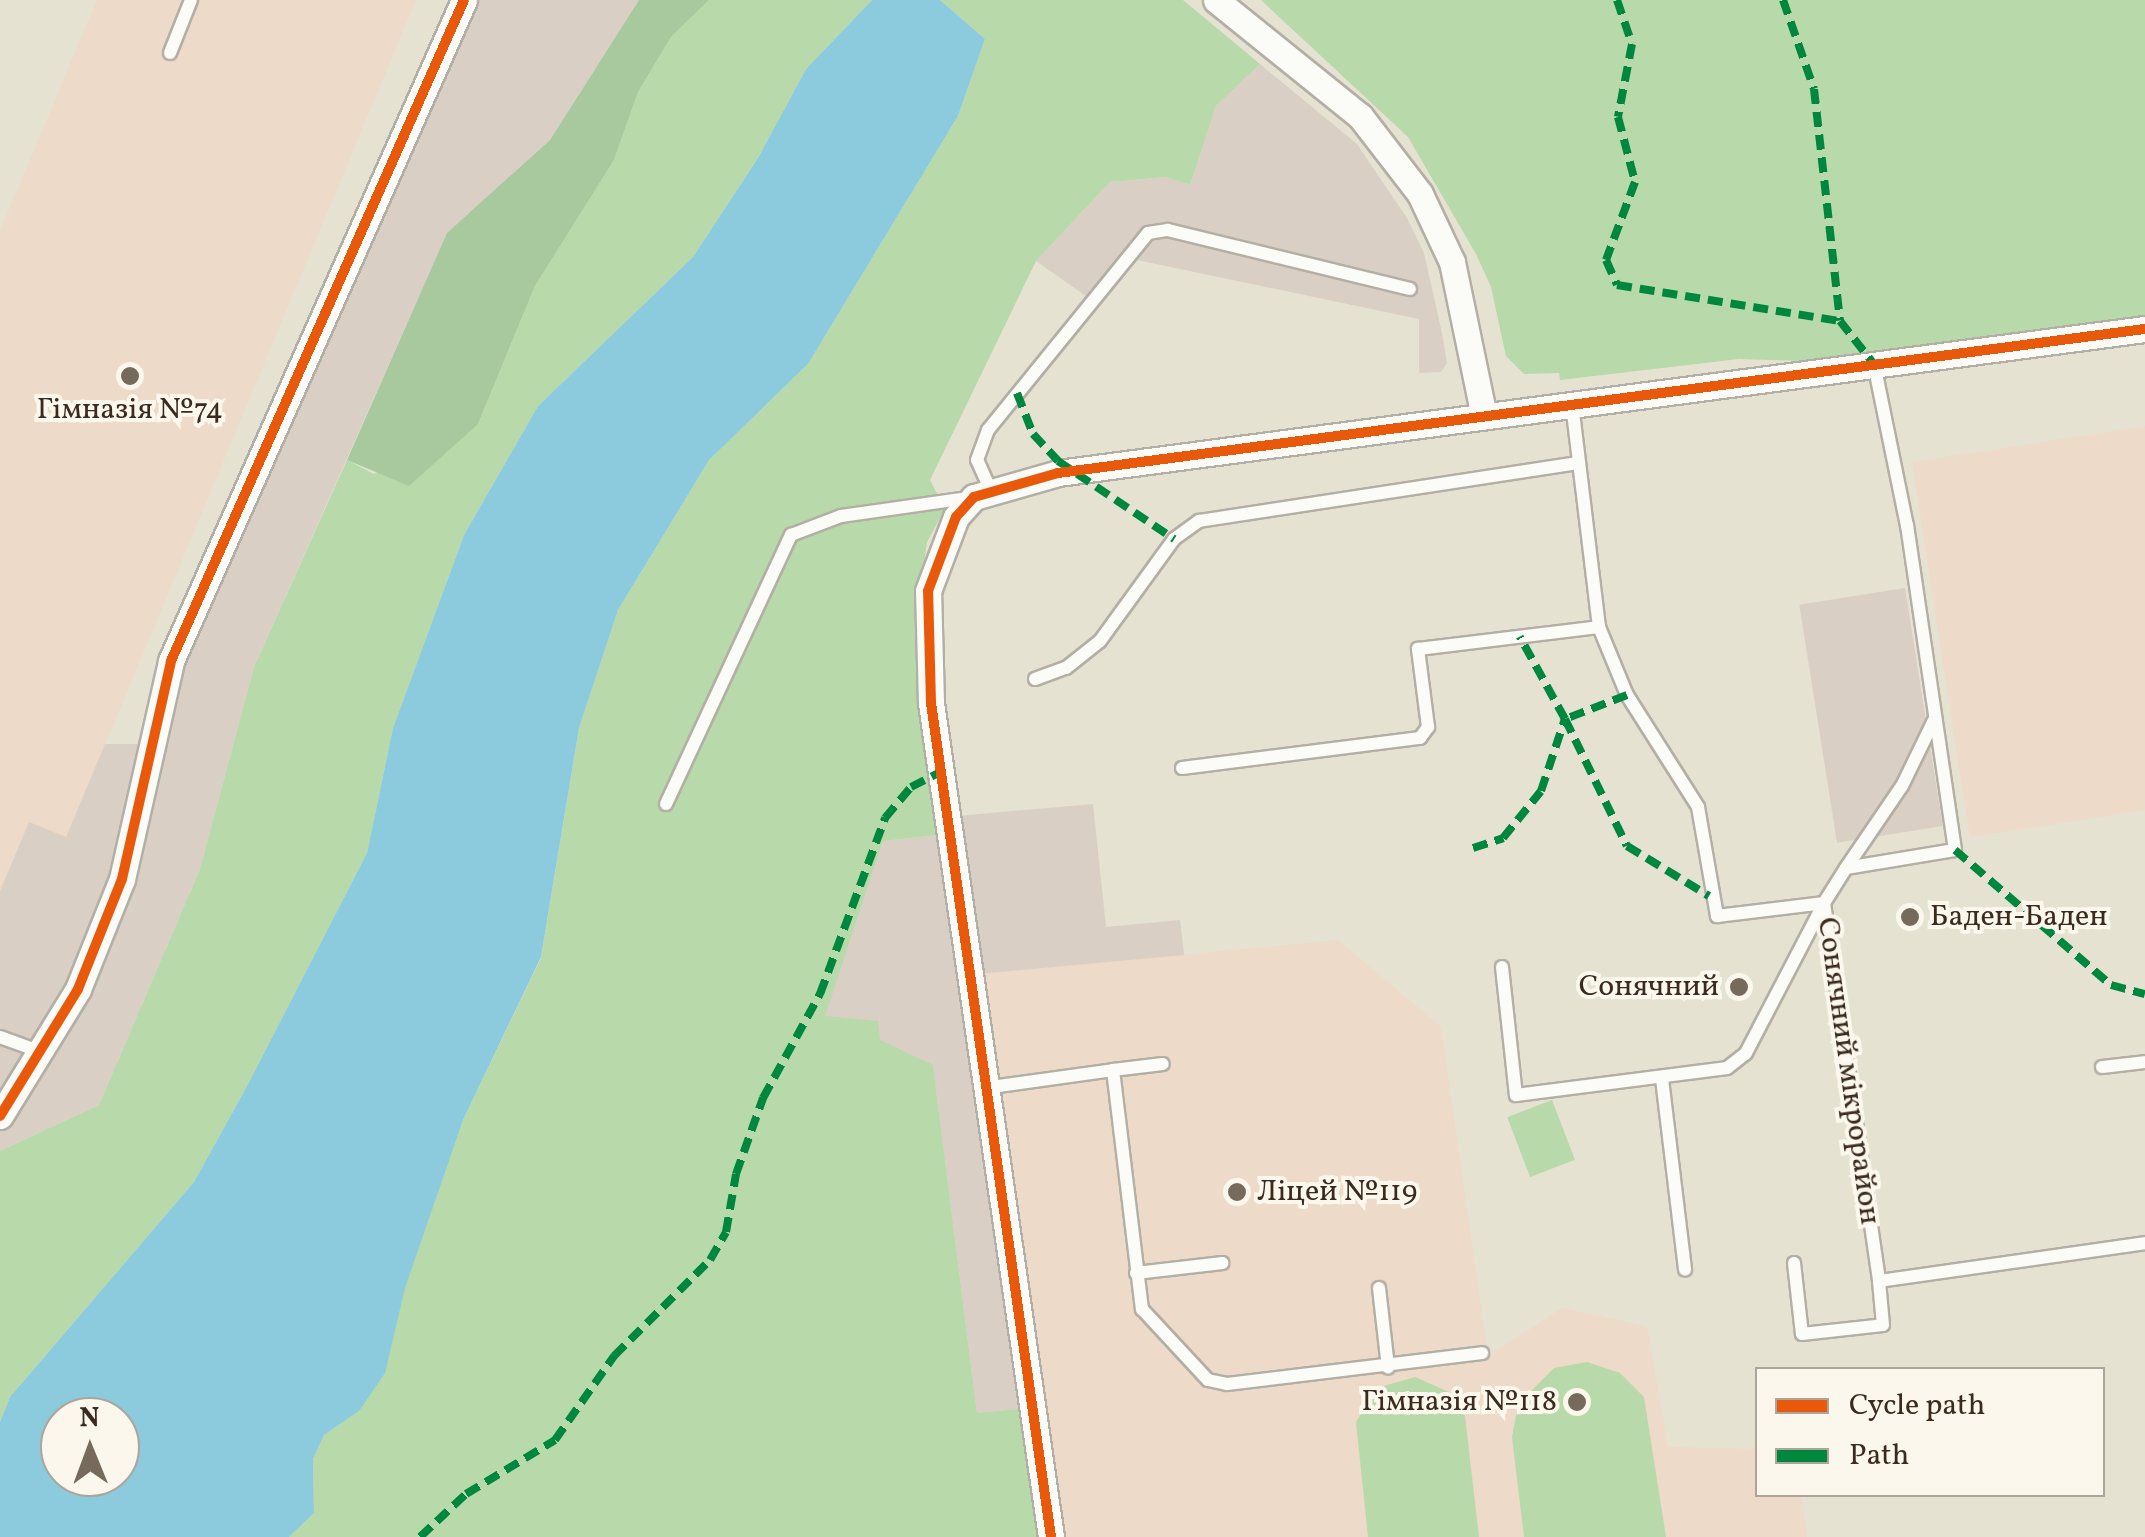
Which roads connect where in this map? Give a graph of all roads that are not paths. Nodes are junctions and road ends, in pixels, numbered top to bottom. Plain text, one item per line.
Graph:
1 (191, 0) edge
2 (464, 0) edge
3 (1216, 0) edge
4 (170, 53) dead end
5 (1410, 289) dead end
6 (2145, 330) edge
7 (1874, 364) junction
8 (1571, 401) junction
9 (1483, 412) junction
10 (1579, 463) junction
11 (982, 494) junction
12 (1599, 627) junction
13 (1035, 679) dead end
14 (1935, 717) junction
15 (1182, 768) dead end
16 (666, 804) dead end
17 (1846, 868) junction
18 (1824, 902) junction
19 (1502, 967) dead end
20 (0, 1037) edge
21 (35, 1050) junction
22 (2145, 1062) edge
23 (1163, 1064) dead end
24 (2102, 1066) dead end
25 (1113, 1070) junction
26 (1662, 1079) junction
27 (984, 1088) junction
28 (0, 1116) edge
29 (2145, 1243) edge
30 (1794, 1263) dead end
31 (1222, 1264) dead end
32 (1684, 1270) dead end
33 (1136, 1273) junction
34 (1879, 1281) junction
35 (1378, 1288) dead end
36 (1482, 1353) dead end
37 (1388, 1367) junction
38 (1051, 1537) edge

1 - 4 lane
2 - 21 street
3 - 9 street
5 - 11 lane
6 - 7 street
7 - 8 street
7 - 14 lane
8 - 9 street
8 - 10 lane
9 - 11 street
10 - 12 lane
10 - 13 lane
11 - 16 lane
11 - 27 street
12 - 15 lane
12 - 18 lane
14 - 17 lane
14 - 17 lane
17 - 18 lane
18 - 26 lane, Сонячний мікрорайон
18 - 34 lane, Сонячний мікрорайон
19 - 26 lane, Сонячний мікрорайон
20 - 21 lane
21 - 28 street
22 - 24 lane
23 - 25 lane
25 - 27 lane
25 - 33 lane
26 - 32 lane
27 - 38 street
29 - 34 lane
30 - 34 lane, Сонячний мікрорайон
31 - 33 lane
33 - 37 lane
35 - 37 lane
36 - 37 lane

